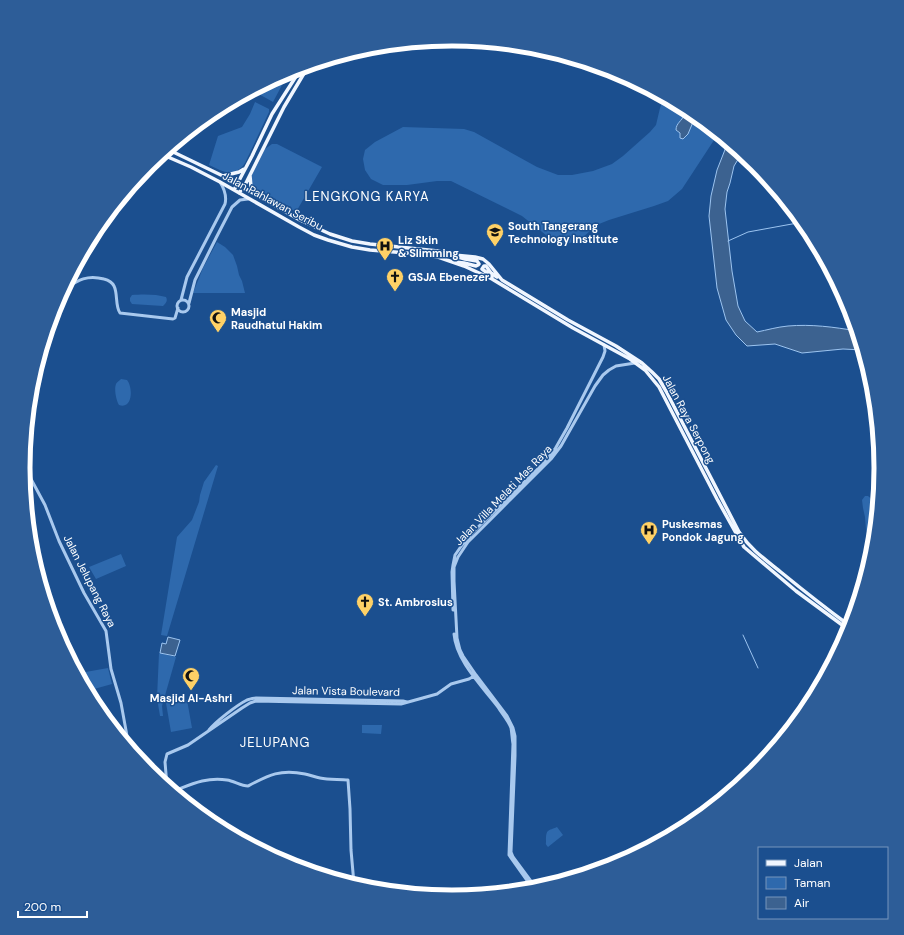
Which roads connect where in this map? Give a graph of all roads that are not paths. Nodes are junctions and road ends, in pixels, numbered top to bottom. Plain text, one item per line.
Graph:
1 (304, 73) edge
2 (296, 76) edge
3 (172, 152) edge
4 (252, 156) junction
5 (167, 157) edge
6 (258, 159) junction
7 (244, 169) junction
8 (250, 175) junction
9 (223, 176) junction
10 (220, 182) junction
11 (237, 183) junction
12 (243, 187) junction
13 (234, 190) junction
14 (239, 193) junction
15 (260, 197) junction
16 (250, 199) junction
17 (454, 255) junction
18 (452, 262) junction
19 (492, 279) junction
20 (502, 280) junction
21 (73, 284) edge
22 (180, 300) junction
23 (188, 303) junction
24 (178, 308) junction
25 (604, 346) junction
26 (635, 363) junction
27 (682, 422) junction
28 (678, 424) junction
29 (30, 476) edge
30 (730, 519) junction
31 (463, 546) junction
32 (788, 582) junction
33 (845, 622) edge
34 (843, 626) edge
35 (474, 676) junction
36 (258, 698) junction
37 (249, 701) junction
38 (256, 701) junction
39 (407, 702) junction
40 (127, 736) edge
41 (166, 778) edge
42 (179, 789) edge
43 (353, 877) edge
44 (530, 882) edge

1 - 6 main road
2 - 4 main road
3 - 9 main road, Jalan Pahlawan Seribu
4 - 6 main road
4 - 7 main road
5 - 10 main road, Jalan Pahlawan Seribu
6 - 8 main road
7 - 9 main road
7 - 11 main road
8 - 12 main road
8 - 15 main road
9 - 11 main road, Jalan Pahlawan Seribu
10 - 13 main road, Jalan Pahlawan Seribu
10 - 22 street
11 - 12 main road, Jalan Pahlawan Seribu
11 - 13 main road
12 - 14 main road
12 - 15 main road, Jalan Pahlawan Seribu
13 - 14 main road, Jalan Pahlawan Seribu
14 - 16 main road, Jalan Pahlawan Seribu
15 - 17 main road, Jalan Pahlawan Seribu
16 - 18 main road, Jalan Pahlawan Seribu
16 - 23 street
17 - 18 main road
17 - 20 main road, Jalan Raya Serpong
18 - 19 main road, Jalan Raya Serpong
19 - 20 main road
19 - 25 main road, Jalan Raya Serpong
20 - 27 main road, Jalan Raya Serpong
21 - 24 street
22 - 23 street
22 - 24 street
23 - 24 street
25 - 26 main road, Jalan Raya Serpong
25 - 31 street, Jalan Villa Melati Mas Raya
26 - 28 main road, Jalan Raya Serpong
26 - 31 street, Jalan Villa Melati Mas Raya
27 - 28 main road
27 - 30 main road, Jalan Raya Serpong
28 - 30 main road, Jalan Raya Serpong
29 - 40 street, Jalan Jelupang Raya
30 - 32 main road, Jalan Raya Serpong
31 - 35 street, Jalan Villa Melati Mas Raya
32 - 33 main road, Jalan Raya Serpong
32 - 34 main road, Jalan Raya Serpong
35 - 39 street
35 - 44 street, Jalan Villa Melati Mas Raya
36 - 37 street, Jalan Vista Boulevard
36 - 38 street
36 - 39 street, Jalan Vista Boulevard
37 - 38 street, Jalan Vista Boulevard
37 - 41 street, Jalan Vista Boulevard
38 - 39 street, Jalan Vista Boulevard
42 - 43 street

